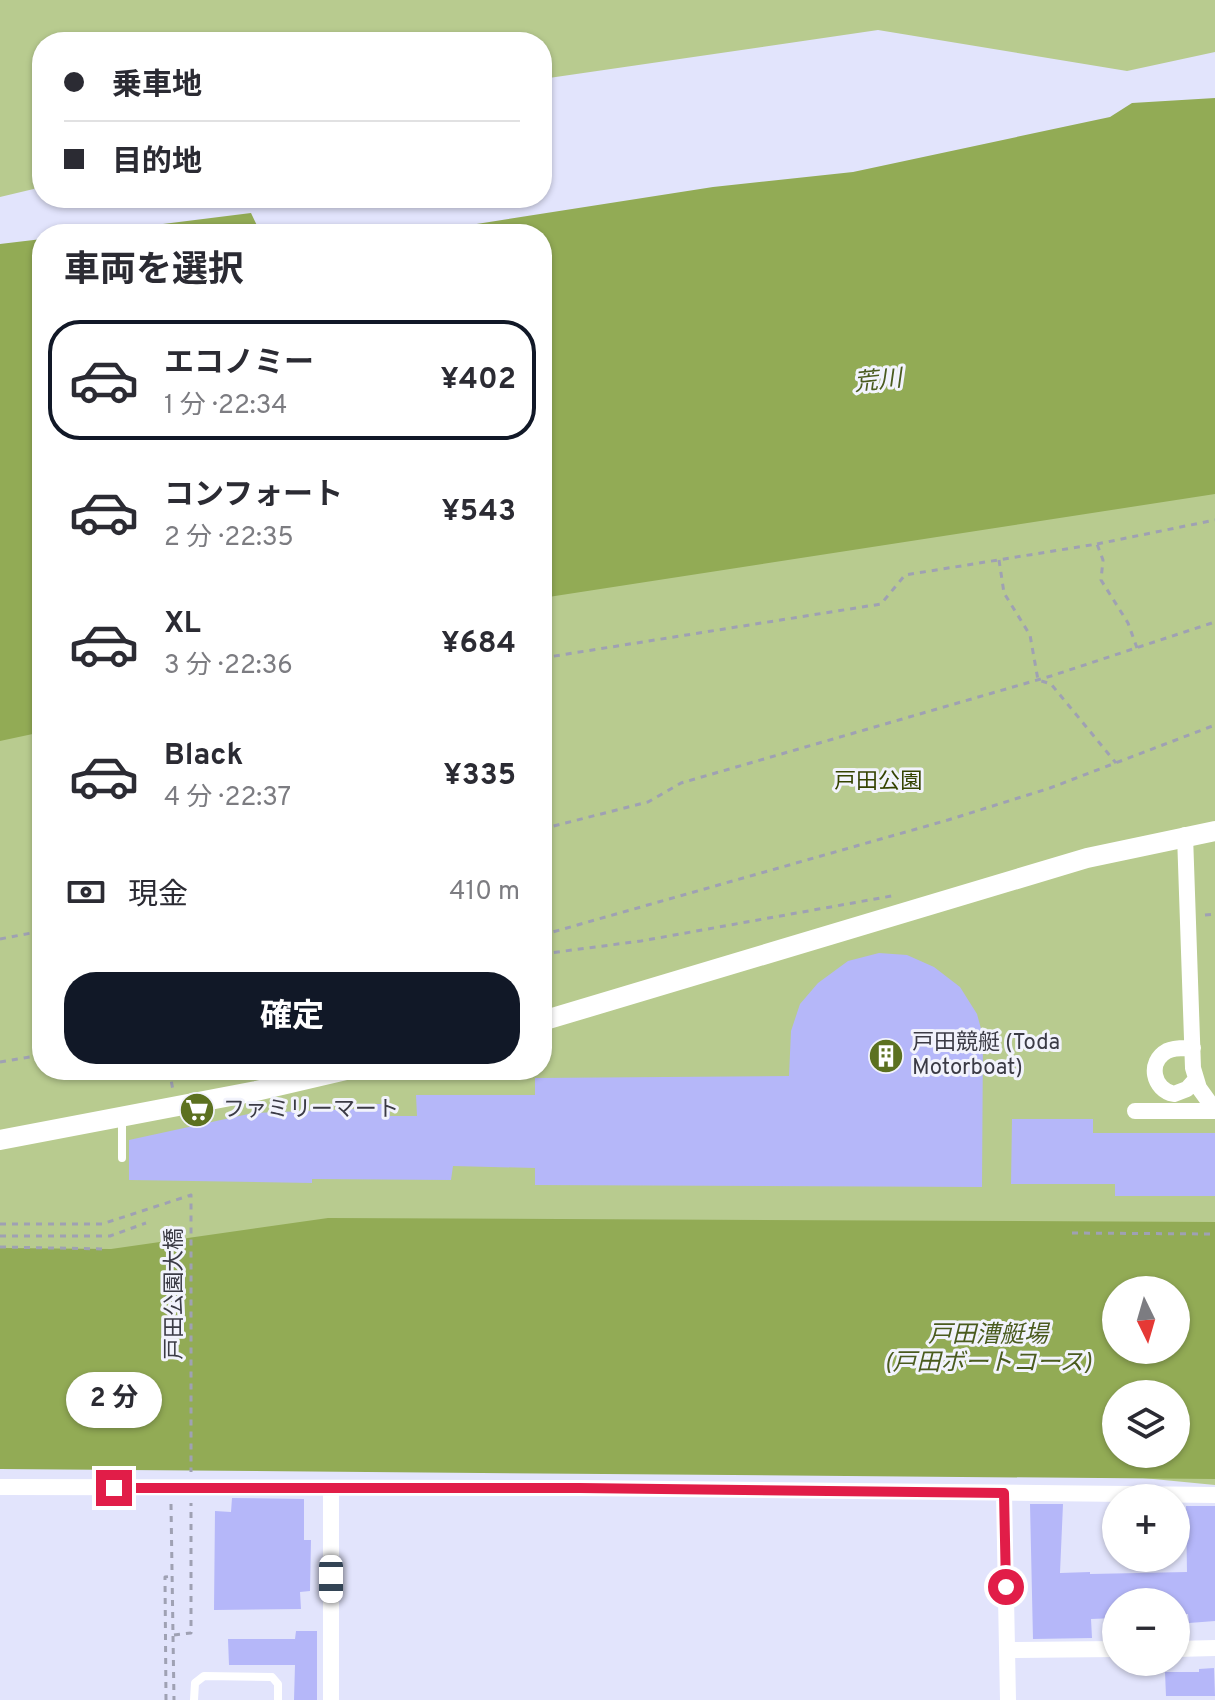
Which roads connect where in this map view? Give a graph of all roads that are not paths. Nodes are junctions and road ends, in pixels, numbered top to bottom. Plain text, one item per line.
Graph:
1 (1215, 831) edge
2 (1185, 835) junction
3 (552, 1018) edge
4 (1193, 1048) junction
5 (1196, 1079) junction
6 (303, 1080) edge
7 (1135, 1111) dead end
8 (1215, 1111) edge
9 (123, 1117) junction
10 (0, 1140) edge
11 (122, 1158) dead end
12 (0, 1487) edge
13 (331, 1489) junction
14 (1004, 1493) junction
15 (1215, 1495) edge
16 (1215, 1648) edge
17 (1102, 1649) edge
18 (1190, 1649) edge
19 (1007, 1650) junction
20 (194, 1700) edge
21 (278, 1700) edge
22 (331, 1700) edge
23 (1008, 1700) edge

1 - 2 street
2 - 3 street
2 - 4 street
4 - 5 street
4 - 5 street
5 - 8 street
6 - 9 street
7 - 8 street
9 - 10 street
9 - 11 lane
12 - 13 street
13 - 14 street
13 - 22 street
14 - 15 street
14 - 19 street
16 - 18 street
17 - 19 street
19 - 23 street
20 - 21 lane

